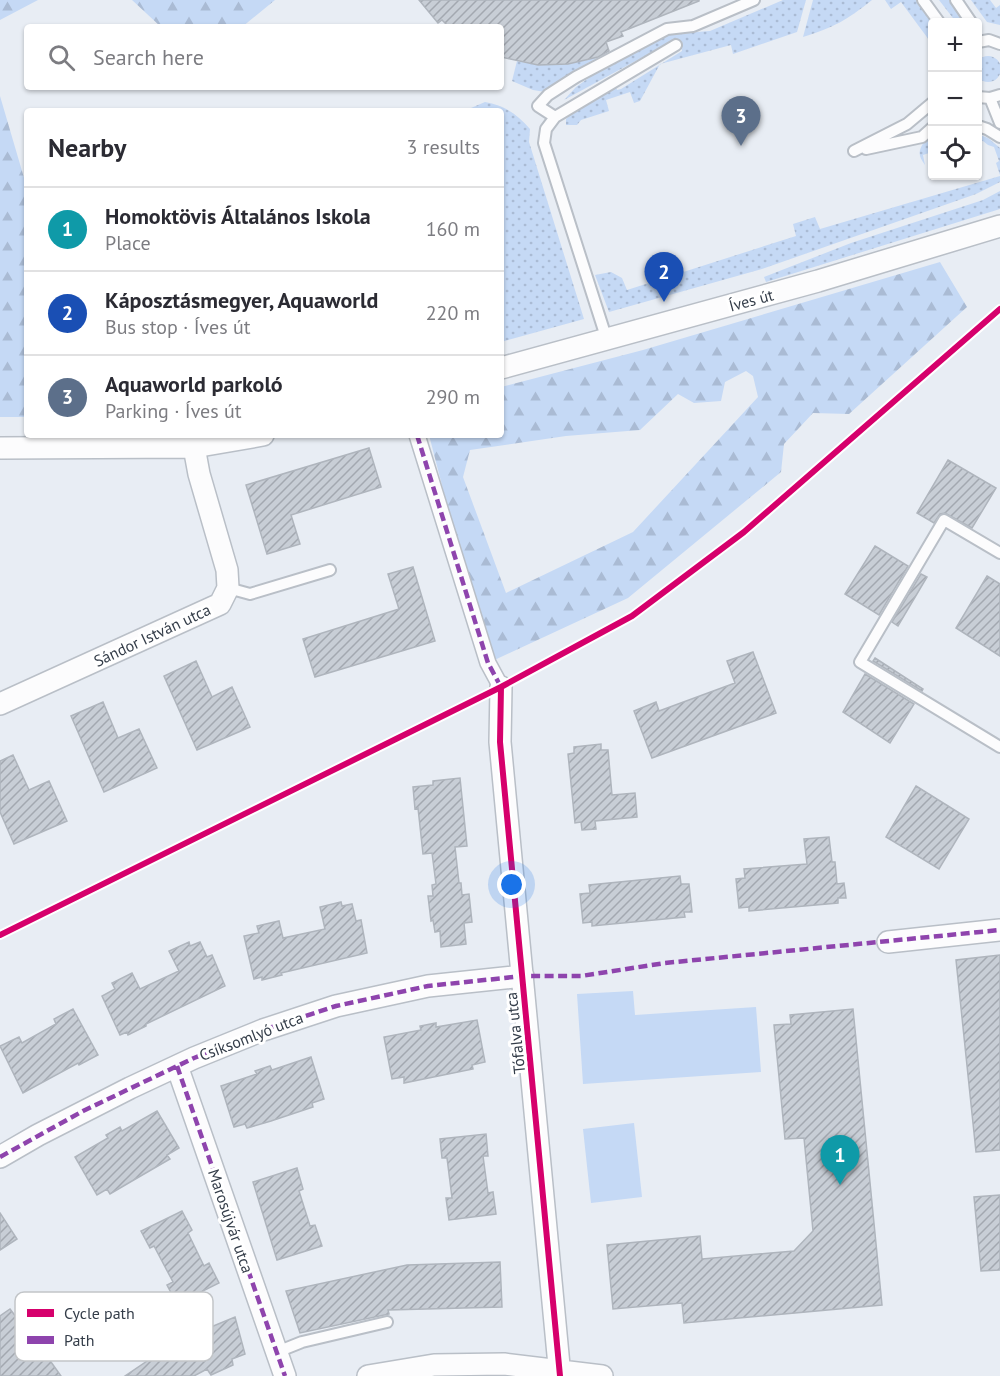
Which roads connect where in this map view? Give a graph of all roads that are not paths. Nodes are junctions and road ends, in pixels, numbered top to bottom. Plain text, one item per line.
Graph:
1 (754, 0) edge
2 (923, 0) edge
3 (956, 0) edge
4 (936, 18) edge
5 (968, 18) edge
6 (985, 38) edge
7 (1000, 44) edge
8 (676, 45) dead end
9 (985, 97) edge
10 (928, 107) edge
11 (555, 117) junction
12 (1000, 123) edge
13 (982, 127) edge
14 (927, 136) edge
15 (1000, 137) edge
16 (1000, 226) edge
17 (607, 340) junction
18 (504, 367) edge
19 (246, 438) edge
20 (418, 438) edge
21 (194, 447) junction
22 (0, 448) edge
23 (1000, 553) edge
24 (330, 570) dead end
25 (228, 588) junction
26 (501, 687) joint
27 (0, 704) edge
28 (1000, 747) edge
29 (1000, 930) edge
30 (888, 942) dead end
31 (523, 976) junction
32 (177, 1066) junction
33 (0, 1157) edge
34 (387, 1322) dead end
35 (277, 1352) junction
36 (560, 1373) edge
37 (285, 1376) edge
38 (368, 1376) edge
39 (602, 1376) edge

1 - 11 lane
2 - 4 lane
3 - 5 lane
6 - 7 lane
8 - 11 lane
9 - 12 lane
10 - 14 lane
11 - 17 lane
13 - 15 lane
16 - 17 street, Íves út
17 - 18 street, Íves út
19 - 21 street
20 - 26 street
21 - 22 street
21 - 25 street
23 - 28 lane
24 - 25 lane
25 - 27 street, Sándor István utca
26 - 31 street, Tófalva utca
29 - 30 street
31 - 32 street, Csíksomlyó utca
31 - 36 street, Tófalva utca
32 - 33 street, Csíksomlyó utca
32 - 35 street, Marosújvár utca
34 - 35 lane
35 - 37 street, Marosújvár utca
36 - 38 street
36 - 39 street

